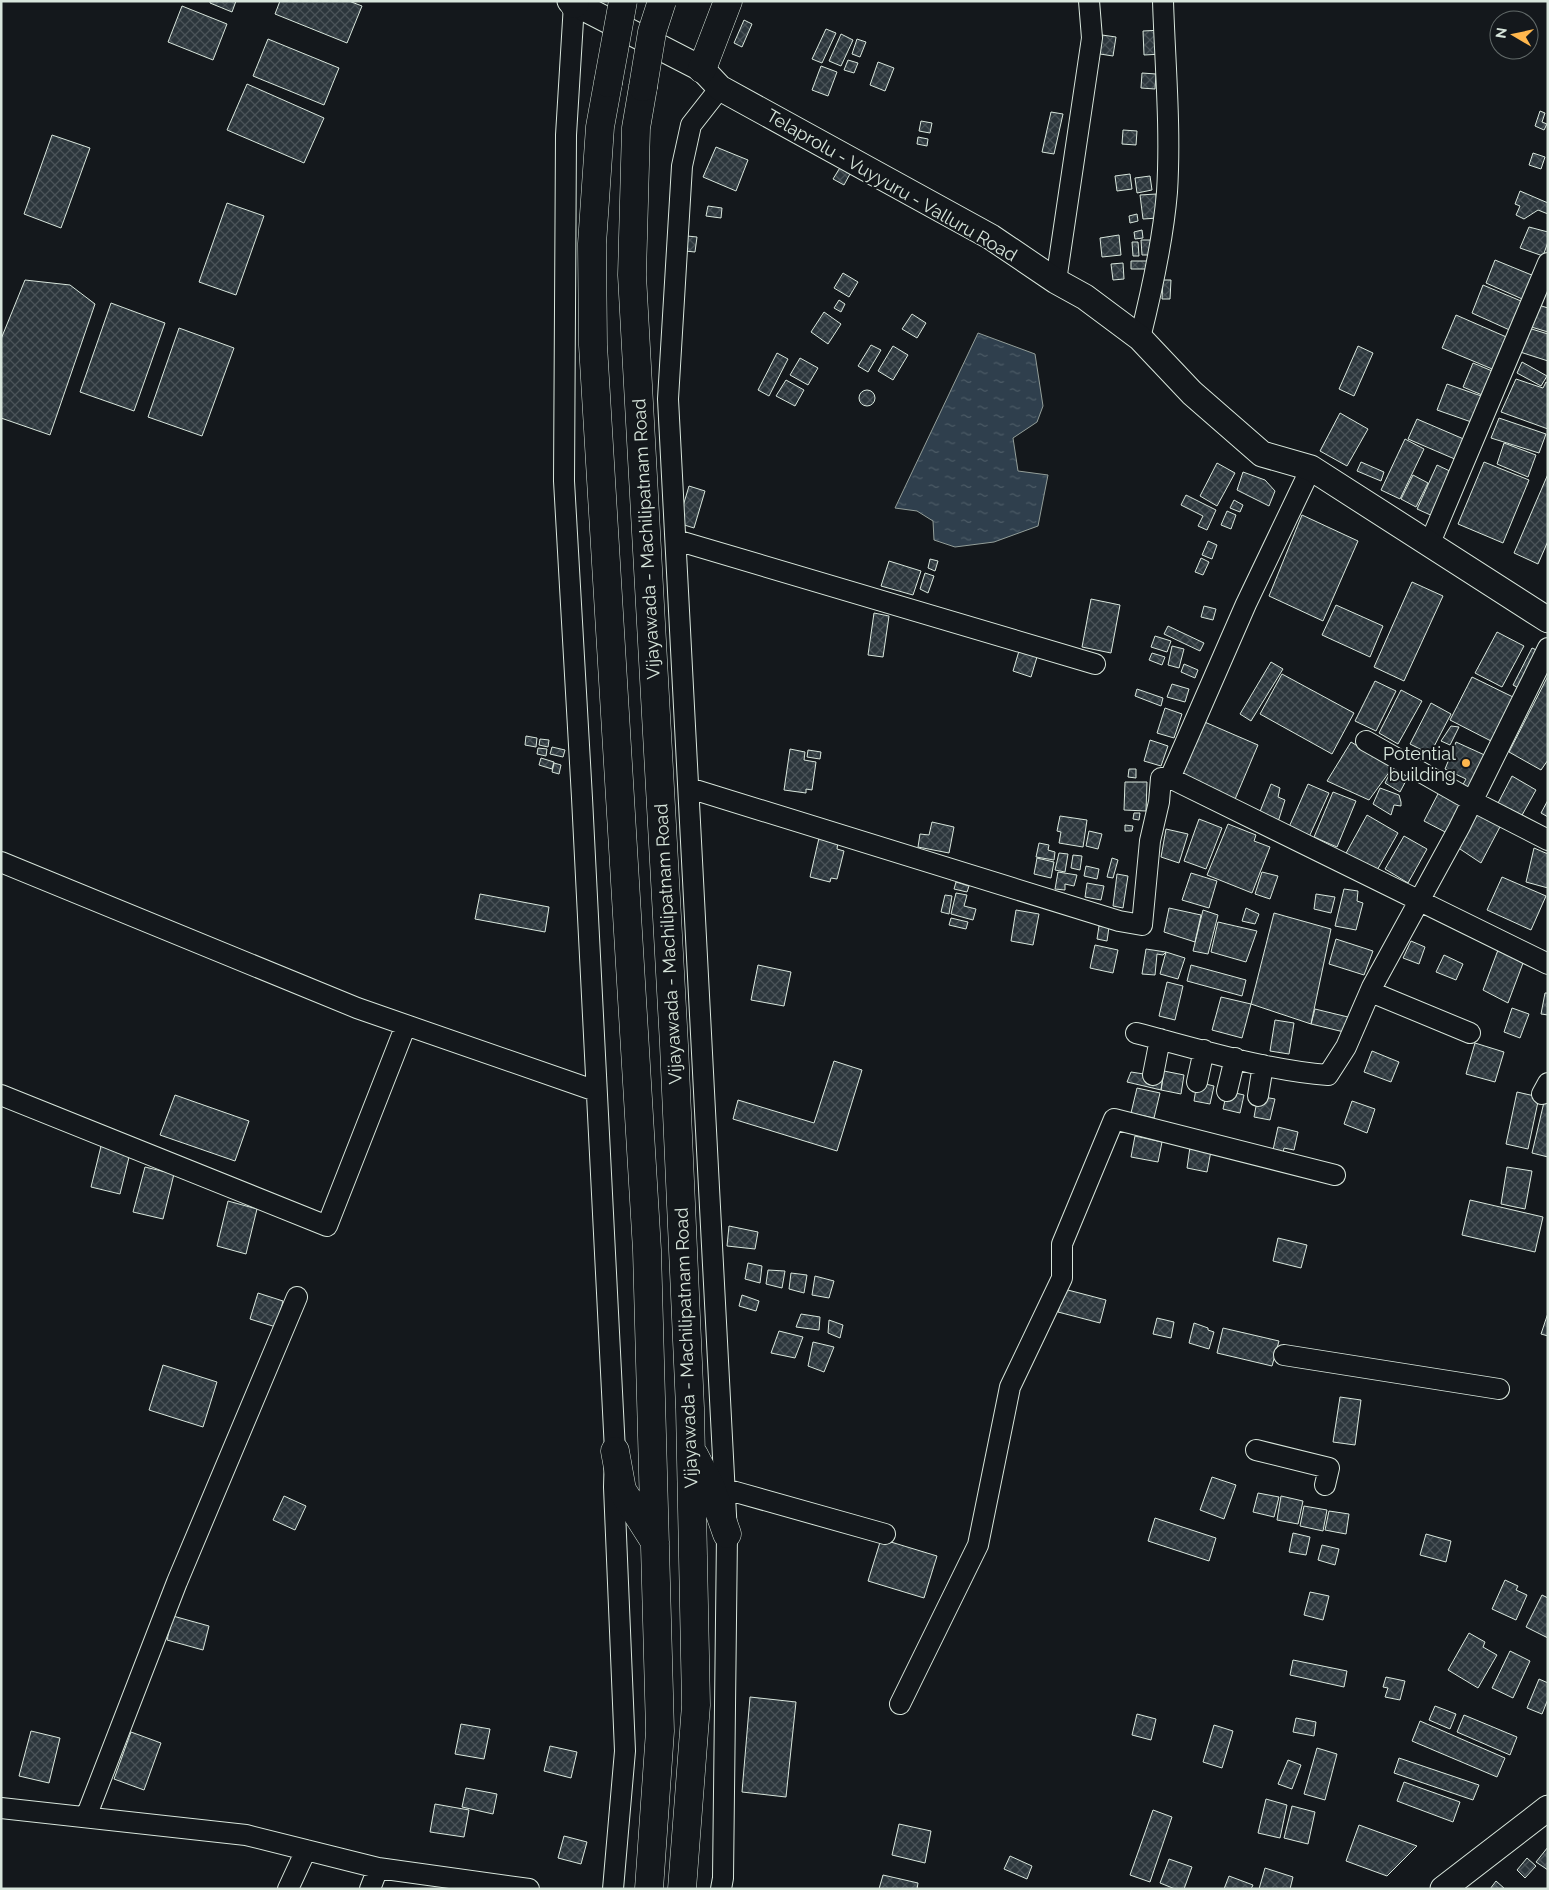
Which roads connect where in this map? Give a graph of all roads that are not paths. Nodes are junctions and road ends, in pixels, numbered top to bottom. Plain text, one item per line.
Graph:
1 (623, 1) edge
2 (662, 1) edge
3 (728, 1) edge
4 (1089, 1) edge
5 (1164, 1) edge
6 (573, 2) edge
7 (711, 78) junction
8 (1548, 262) edge
9 (1056, 281) junction
10 (1140, 338) junction
11 (1311, 468) junction
12 (676, 540) junction
13 (1429, 545) junction
14 (1548, 620) edge
15 (1548, 648) edge
16 (1095, 664) dead end
17 (1366, 741) dead end
18 (1170, 778) junction
19 (689, 788) junction
20 (1472, 801) junction
21 (1548, 840) edge
22 (1, 862) edge
23 (1419, 901) junction
24 (1548, 964) edge
25 (1371, 992) junction
26 (406, 1025) junction
27 (1136, 1033) dead end
28 (1470, 1033) dead end
29 (1160, 1039) junction
30 (1204, 1050) junction
31 (1235, 1058) junction
32 (1263, 1065) junction
33 (1153, 1075) dead end
34 (1197, 1082) dead end
35 (596, 1091) junction
36 (1227, 1091) dead end
37 (1, 1095) edge
38 (1258, 1096) dead end
39 (1335, 1175) dead end
40 (297, 1297) dead end
41 (1284, 1355) dead end
42 (1498, 1389) dead end
43 (691, 1448) junction
44 (1256, 1450) dead end
45 (615, 1451) junction
46 (1325, 1485) dead end
47 (725, 1489) junction
48 (727, 1534) junction
49 (885, 1534) dead end
50 (655, 1542) junction
51 (900, 1704) dead end
52 (1, 1808) edge
53 (1548, 1808) edge
54 (86, 1817) junction
55 (306, 1850) junction
56 (378, 1868) junction
57 (288, 1889) edge
58 (370, 1889) edge
59 (529, 1889) edge
60 (613, 1889) edge
61 (649, 1889) edge
62 (682, 1889) edge
63 (721, 1889) edge
64 (1443, 1889) edge

1 - 50 highway, Vijayawada - Machilipatnam Road, bridge
2 - 43 highway, Vijayawada - Machilipatnam Road, bridge
3 - 7 highway
4 - 9 street
5 - 10 street
6 - 7 main road, Telaprolu - Vuyyuru - Valluru Road
6 - 35 street
7 - 9 main road, Telaprolu - Vuyyuru - Valluru Road
7 - 12 street
8 - 13 street
9 - 10 main road, Telaprolu - Vuyyuru - Valluru Road
10 - 11 main road, Telaprolu - Vuyyuru - Valluru Road
11 - 13 main road, Telaprolu - Vuyyuru - Valluru Road
11 - 18 street
12 - 16 street
12 - 19 street
13 - 14 main road, Telaprolu - Vuyyuru - Valluru Road
15 - 20 street
17 - 20 street
18 - 19 street
18 - 23 street
19 - 47 street
20 - 21 street
20 - 23 street
22 - 26 street
23 - 24 street
23 - 25 street
25 - 28 street
25 - 32 street
26 - 35 street
26 - 37 street
27 - 29 street
29 - 30 street
29 - 33 street
30 - 31 street
30 - 34 street
31 - 32 street
31 - 36 street
32 - 38 street
35 - 45 street
39 - 51 street
40 - 54 street
41 - 42 street
43 - 48 highway
43 - 62 highway, Vijayawada - Machilipatnam Road
44 - 46 street
45 - 50 highway
45 - 60 street
47 - 48 street
47 - 49 street
48 - 63 street
50 - 61 highway, Vijayawada - Machilipatnam Road
52 - 54 street
53 - 64 main road
54 - 55 street
55 - 56 street
55 - 57 street
56 - 58 street
56 - 59 street

